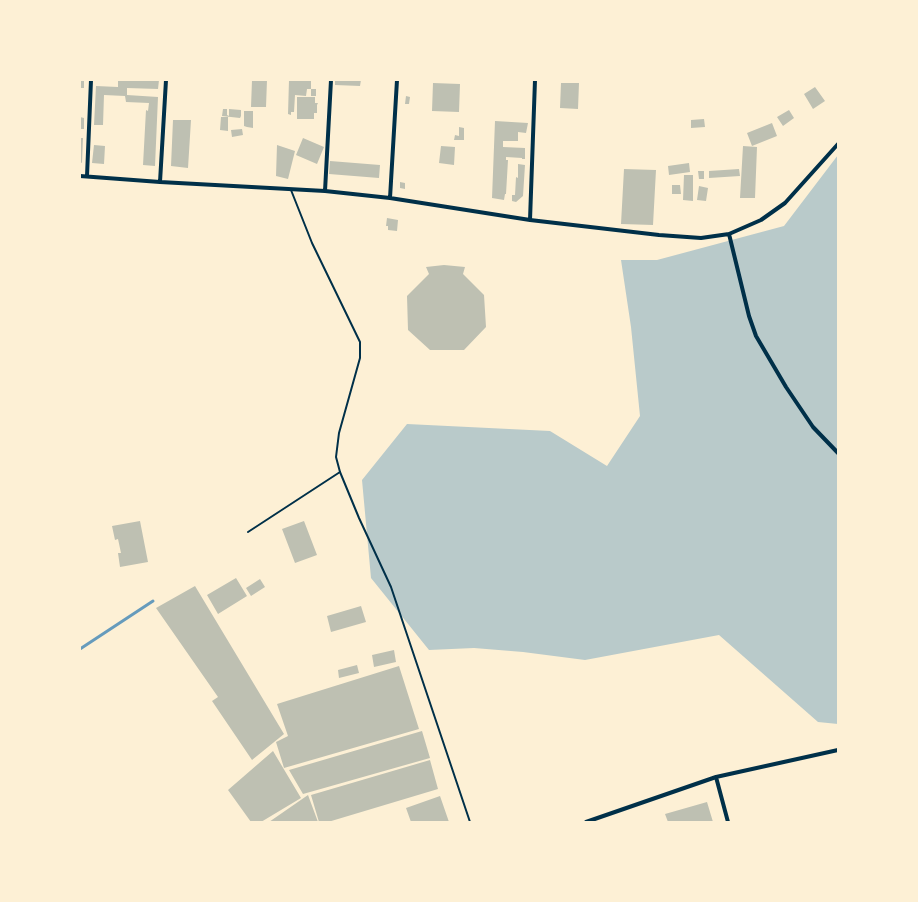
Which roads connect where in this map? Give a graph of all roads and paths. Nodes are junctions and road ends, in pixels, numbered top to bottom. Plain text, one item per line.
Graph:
1 (91, 80) edge
2 (166, 80) edge
3 (331, 80) edge
4 (397, 80) edge
5 (535, 80) edge
6 (838, 144) edge
7 (80, 176) edge
8 (87, 176) junction
9 (160, 182) junction
10 (290, 189) junction
11 (325, 191) junction
12 (390, 198) junction
13 (530, 220) junction
14 (729, 234) junction
15 (838, 453) edge
16 (340, 472) junction
17 (248, 532) dead end
18 (838, 750) edge
19 (716, 777) junction
20 (470, 822) edge
21 (586, 822) edge
22 (728, 822) edge

1 - 8 street
2 - 9 street
3 - 11 street
4 - 12 street
5 - 13 street
6 - 14 street
7 - 8 street
8 - 9 street
9 - 10 street
10 - 11 street
10 - 16 lane
11 - 12 street
12 - 13 street
13 - 14 street
14 - 15 street
16 - 17 lane
16 - 20 lane
18 - 19 street
19 - 21 street
19 - 22 street

